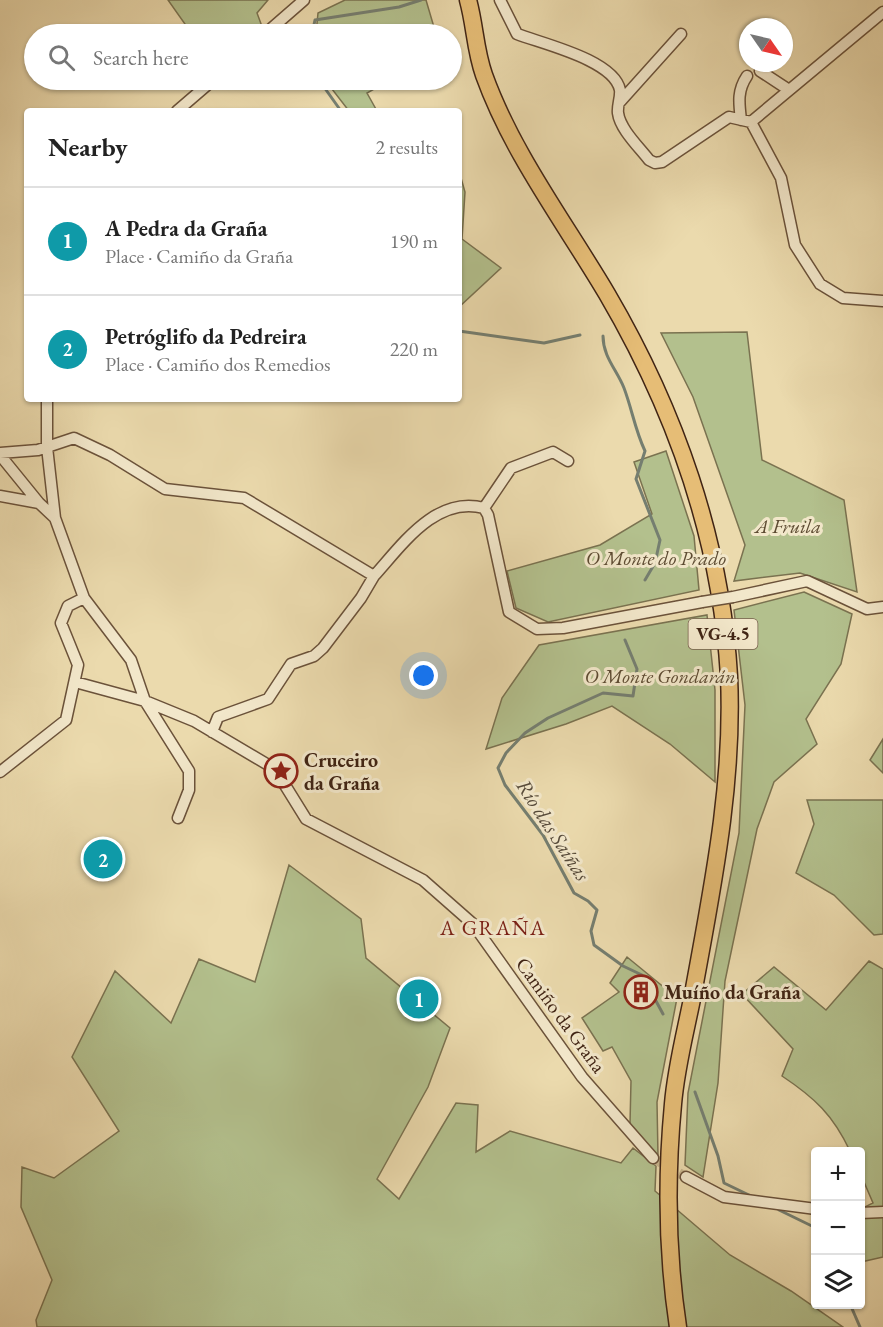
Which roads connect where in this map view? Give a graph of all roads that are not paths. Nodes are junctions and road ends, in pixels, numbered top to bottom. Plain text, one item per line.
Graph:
1 (304, 0) edge
2 (500, 0) edge
3 (470, 3) edge
4 (883, 12) edge
5 (276, 24) edge
6 (681, 34) dead end
7 (762, 72) edge
8 (747, 76) dead end
9 (201, 90) edge
10 (789, 90) junction
11 (619, 103) junction
12 (180, 108) edge
13 (746, 121) junction
14 (883, 301) edge
15 (47, 402) edge
16 (47, 447) junction
17 (0, 454) edge
18 (568, 461) dead end
19 (0, 496) edge
20 (39, 503) junction
21 (484, 508) junction
22 (55, 518) junction
23 (374, 576) junction
24 (84, 598) junction
25 (883, 607) edge
26 (75, 682) junction
27 (145, 701) junction
28 (212, 732) junction
29 (0, 772) edge
30 (178, 818) dead end
31 (653, 1158) tunnel mouth
32 (686, 1177) tunnel mouth
33 (811, 1208) edge
34 (883, 1212) edge
35 (865, 1213) edge
36 (678, 1327) edge

1 - 5 street
2 - 11 street
3 - 36 highway, VG-4.5
4 - 10 street
6 - 11 street
7 - 10 street
8 - 13 street
9 - 12 street
10 - 13 street
11 - 13 street
13 - 14 street
15 - 16 street
16 - 17 street
16 - 22 street
16 - 23 street
17 - 20 street
18 - 21 street
19 - 20 street
20 - 22 street
21 - 23 street
21 - 25 street, bridge
22 - 24 street
23 - 28 street
24 - 26 street
24 - 27 street
26 - 27 street, Camiño da Graña
26 - 29 street
27 - 28 street, Camiño da Graña
27 - 30 street
28 - 31 street, Camiño da Graña
32 - 33 street
34 - 35 street

